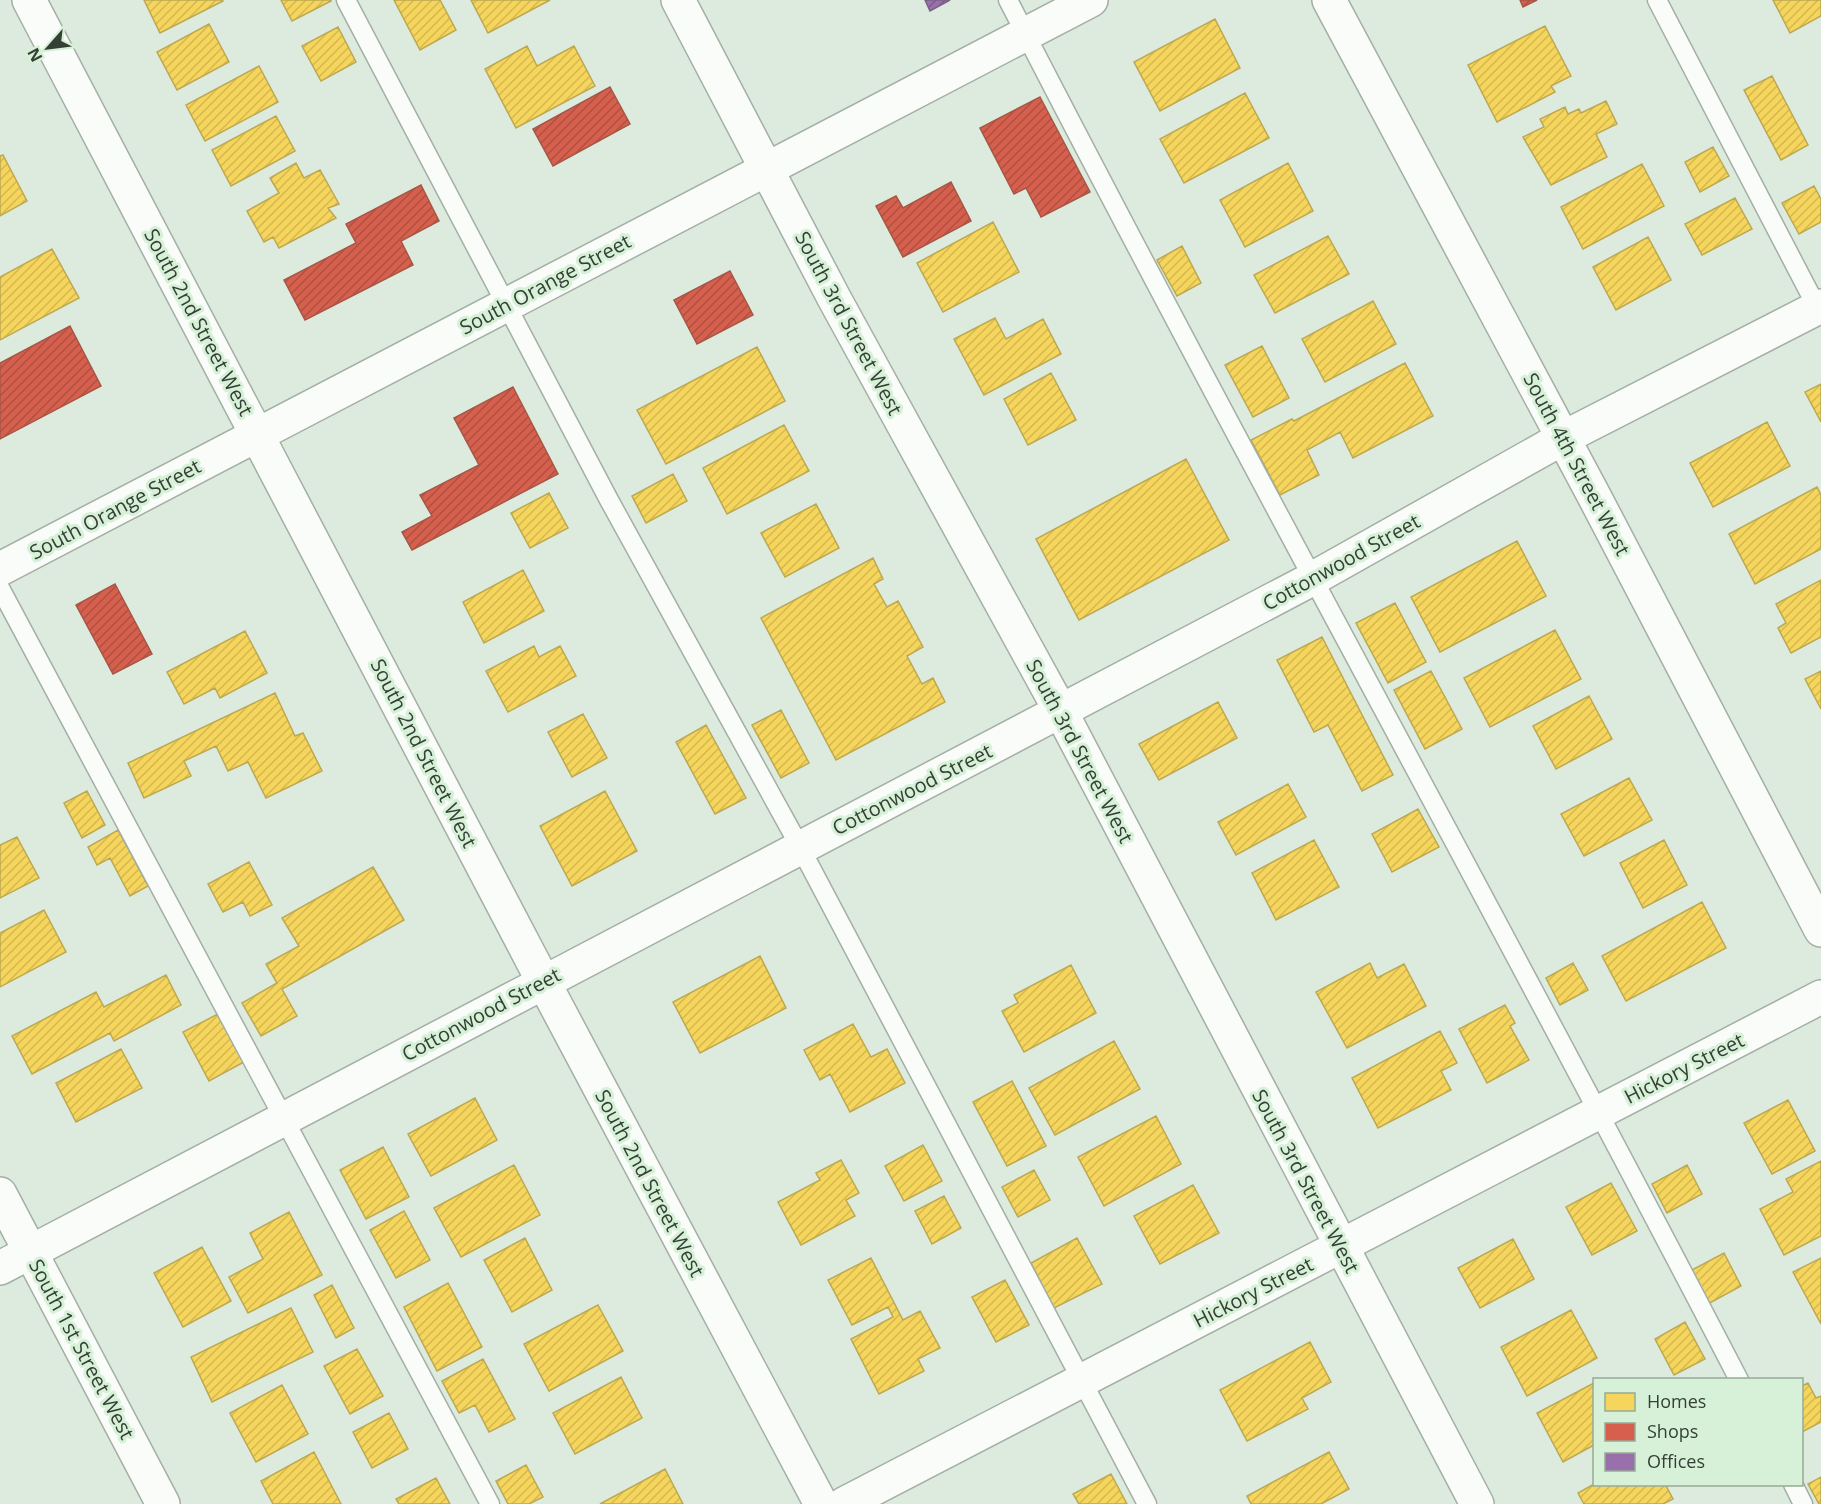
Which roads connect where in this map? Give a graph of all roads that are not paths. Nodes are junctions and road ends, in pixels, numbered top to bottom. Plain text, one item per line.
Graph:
1 (29, 0) edge
2 (346, 0) edge
3 (678, 0) edge
4 (1008, 0) edge
5 (1091, 0) edge
6 (1329, 0) edge
7 (1657, 0) edge
8 (1025, 34) junction
9 (767, 168) junction
10 (506, 305) junction
11 (1820, 310) edge
12 (259, 434) junction
13 (1563, 438) junction
14 (0, 569) edge
15 (1311, 579) junction
16 (0, 588) edge
17 (1061, 712) junction
18 (800, 847) junction
19 (1821, 930) edge
20 (543, 981) junction
21 (1821, 997) edge
22 (1600, 1112) junction
23 (284, 1118) junction
24 (0, 1194) edge
25 (1340, 1246) junction
26 (31, 1252) junction
27 (0, 1268) edge
28 (1738, 1378) edge
29 (1081, 1381) junction
30 (1794, 1486) edge
31 (164, 1504) edge
32 (490, 1504) edge
33 (821, 1504) edge
34 (844, 1504) edge
35 (1147, 1504) edge
36 (1478, 1504) edge
37 (1803, 1504) edge

1 - 12 street, South 2nd Street West
2 - 10 lane
3 - 9 street, South 3rd Street West
4 - 8 lane
5 - 8 street, South Orange Street
6 - 13 street, South 4th Street West
7 - 11 lane
8 - 9 street, South Orange Street
8 - 15 lane
9 - 10 street, South Orange Street
9 - 17 street, South 3rd Street West
10 - 12 street, South Orange Street
10 - 18 lane
11 - 13 street, Cottonwood Street
12 - 14 street, South Orange Street
12 - 20 street, South 2nd Street West
13 - 15 street, Cottonwood Street
13 - 19 street, South 4th Street West
15 - 17 street, Cottonwood Street
15 - 22 lane
16 - 23 lane
17 - 18 street, Cottonwood Street
17 - 25 street, South 3rd Street West
18 - 20 street, Cottonwood Street
18 - 29 lane
20 - 23 street, Cottonwood Street
20 - 33 street, South 2nd Street West
21 - 22 street, Hickory Street
22 - 25 street, Hickory Street
22 - 28 lane
23 - 26 street, Cottonwood Street
23 - 32 lane
24 - 26 street, South 1st Street West
25 - 29 street, Hickory Street
25 - 36 street, South 3rd Street West
26 - 27 street, Cottonwood Street
26 - 31 street, South 1st Street West
29 - 34 street, Hickory Street
29 - 35 lane
30 - 37 lane

